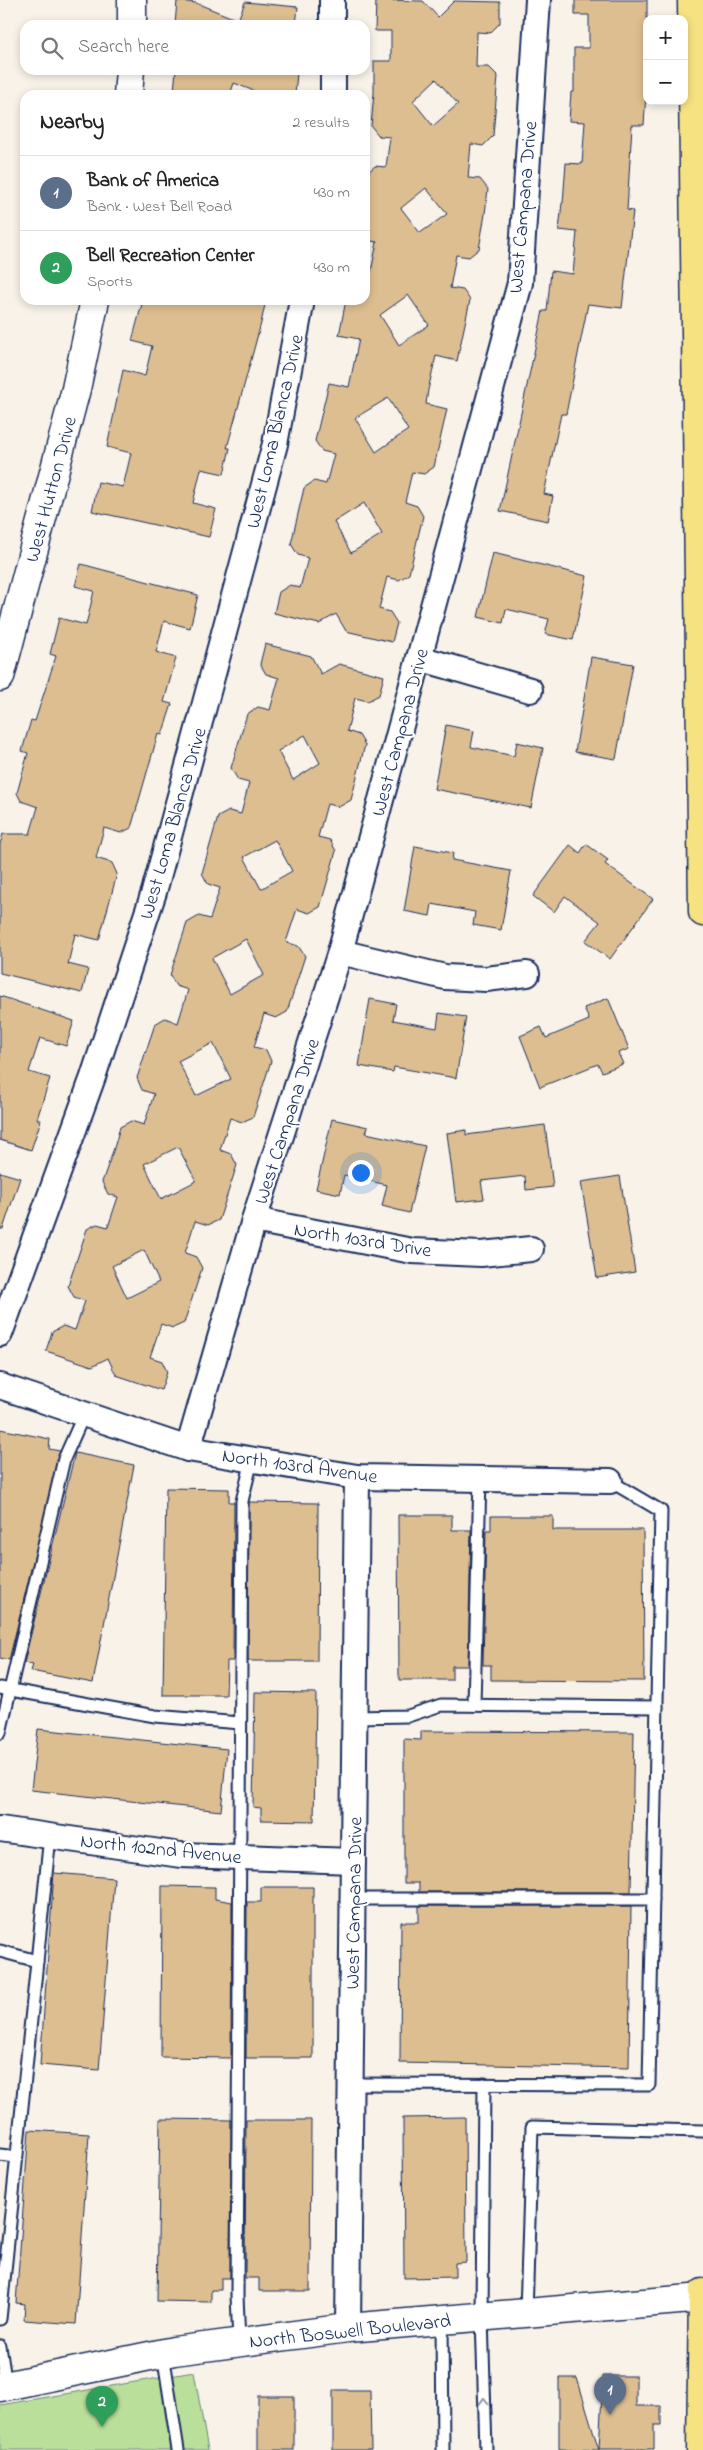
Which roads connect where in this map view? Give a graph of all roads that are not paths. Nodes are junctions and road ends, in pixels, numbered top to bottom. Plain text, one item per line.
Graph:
1 (132, 0) edge
2 (332, 0) edge
3 (538, 0) edge
4 (692, 0) edge
5 (132, 20) edge
6 (332, 20) edge
7 (130, 75) edge
8 (333, 75) edge
9 (128, 90) edge
10 (333, 90) edge
11 (95, 305) edge
12 (301, 305) edge
13 (419, 658) junction
14 (0, 677) edge
15 (530, 690) dead end
16 (703, 912) edge
17 (340, 952) junction
18 (527, 974) dead end
19 (254, 1220) junction
20 (531, 1249) dead end
21 (0, 1334) edge
22 (0, 1386) edge
23 (84, 1414) junction
24 (188, 1449) junction
25 (252, 1460) junction
26 (357, 1477) junction
27 (480, 1479) junction
28 (610, 1481) joint
29 (5, 1690) edge
30 (474, 1705) junction
31 (657, 1707) junction
32 (355, 1717) junction
33 (240, 1722) junction
34 (0, 1733) edge
35 (0, 1829) edge
36 (50, 1836) junction
37 (238, 1857) junction
38 (353, 1861) junction
39 (353, 1899) junction
40 (653, 1899) junction
41 (0, 1950) edge
42 (37, 1961) junction
43 (351, 2084) junction
44 (484, 2084) junction
45 (703, 2131) edge
46 (0, 2155) edge
47 (16, 2157) junction
48 (703, 2292) edge
49 (703, 2298) edge
50 (526, 2313) junction
51 (482, 2317) junction
52 (0, 2319) edge
53 (442, 2320) junction
54 (348, 2328) junction
55 (239, 2342) junction
56 (0, 2346) edge
57 (163, 2353) junction
58 (3, 2386) edge
59 (178, 2450) edge
60 (444, 2450) edge
61 (486, 2450) edge
62 (701, 2450) edge

1 - 5 street
2 - 6 street
3 - 13 street, West Campana Drive
4 - 16 main road
7 - 9 street
8 - 10 street
11 - 14 street, West Hutton Drive
12 - 21 street, West Loma Blanca Drive
13 - 15 street
13 - 17 street, West Campana Drive
17 - 18 street
17 - 19 street, West Campana Drive
19 - 20 street, North 103rd Drive
19 - 24 street, West Campana Drive
22 - 23 street, North 103rd Avenue
23 - 24 street, North 103rd Avenue
23 - 29 lane
24 - 25 street, North 103rd Avenue
25 - 26 street, North 103rd Avenue
25 - 33 lane
26 - 27 street, North 103rd Avenue
26 - 32 street, West Campana Drive
27 - 28 street, North 103rd Avenue
27 - 30 lane
28 - 31 lane
29 - 33 lane
29 - 34 lane
30 - 31 lane
30 - 32 lane
31 - 40 lane
32 - 38 street, West Campana Drive
33 - 37 lane
35 - 36 street, North 102nd Avenue
36 - 37 street, North 102nd Avenue
36 - 42 lane
37 - 38 street, North 102nd Avenue
37 - 55 lane
38 - 39 street, West Campana Drive
39 - 40 lane
39 - 43 street, West Campana Drive
40 - 44 lane
41 - 42 lane
42 - 47 lane
43 - 44 lane
43 - 54 street, West Campana Drive
44 - 51 lane
45 - 50 lane
46 - 47 lane
47 - 52 lane
48 - 49 main road
49 - 50 street, North Boswell Boulevard
49 - 62 main road
50 - 51 street, North Boswell Boulevard
51 - 53 street, North Boswell Boulevard
61 -> 51 lane
53 - 54 street, North Boswell Boulevard
53 - 60 lane
54 - 55 street, North Boswell Boulevard
55 - 57 street, North Boswell Boulevard
56 - 58 lane
57 - 58 street, North Boswell Boulevard
57 - 59 lane

